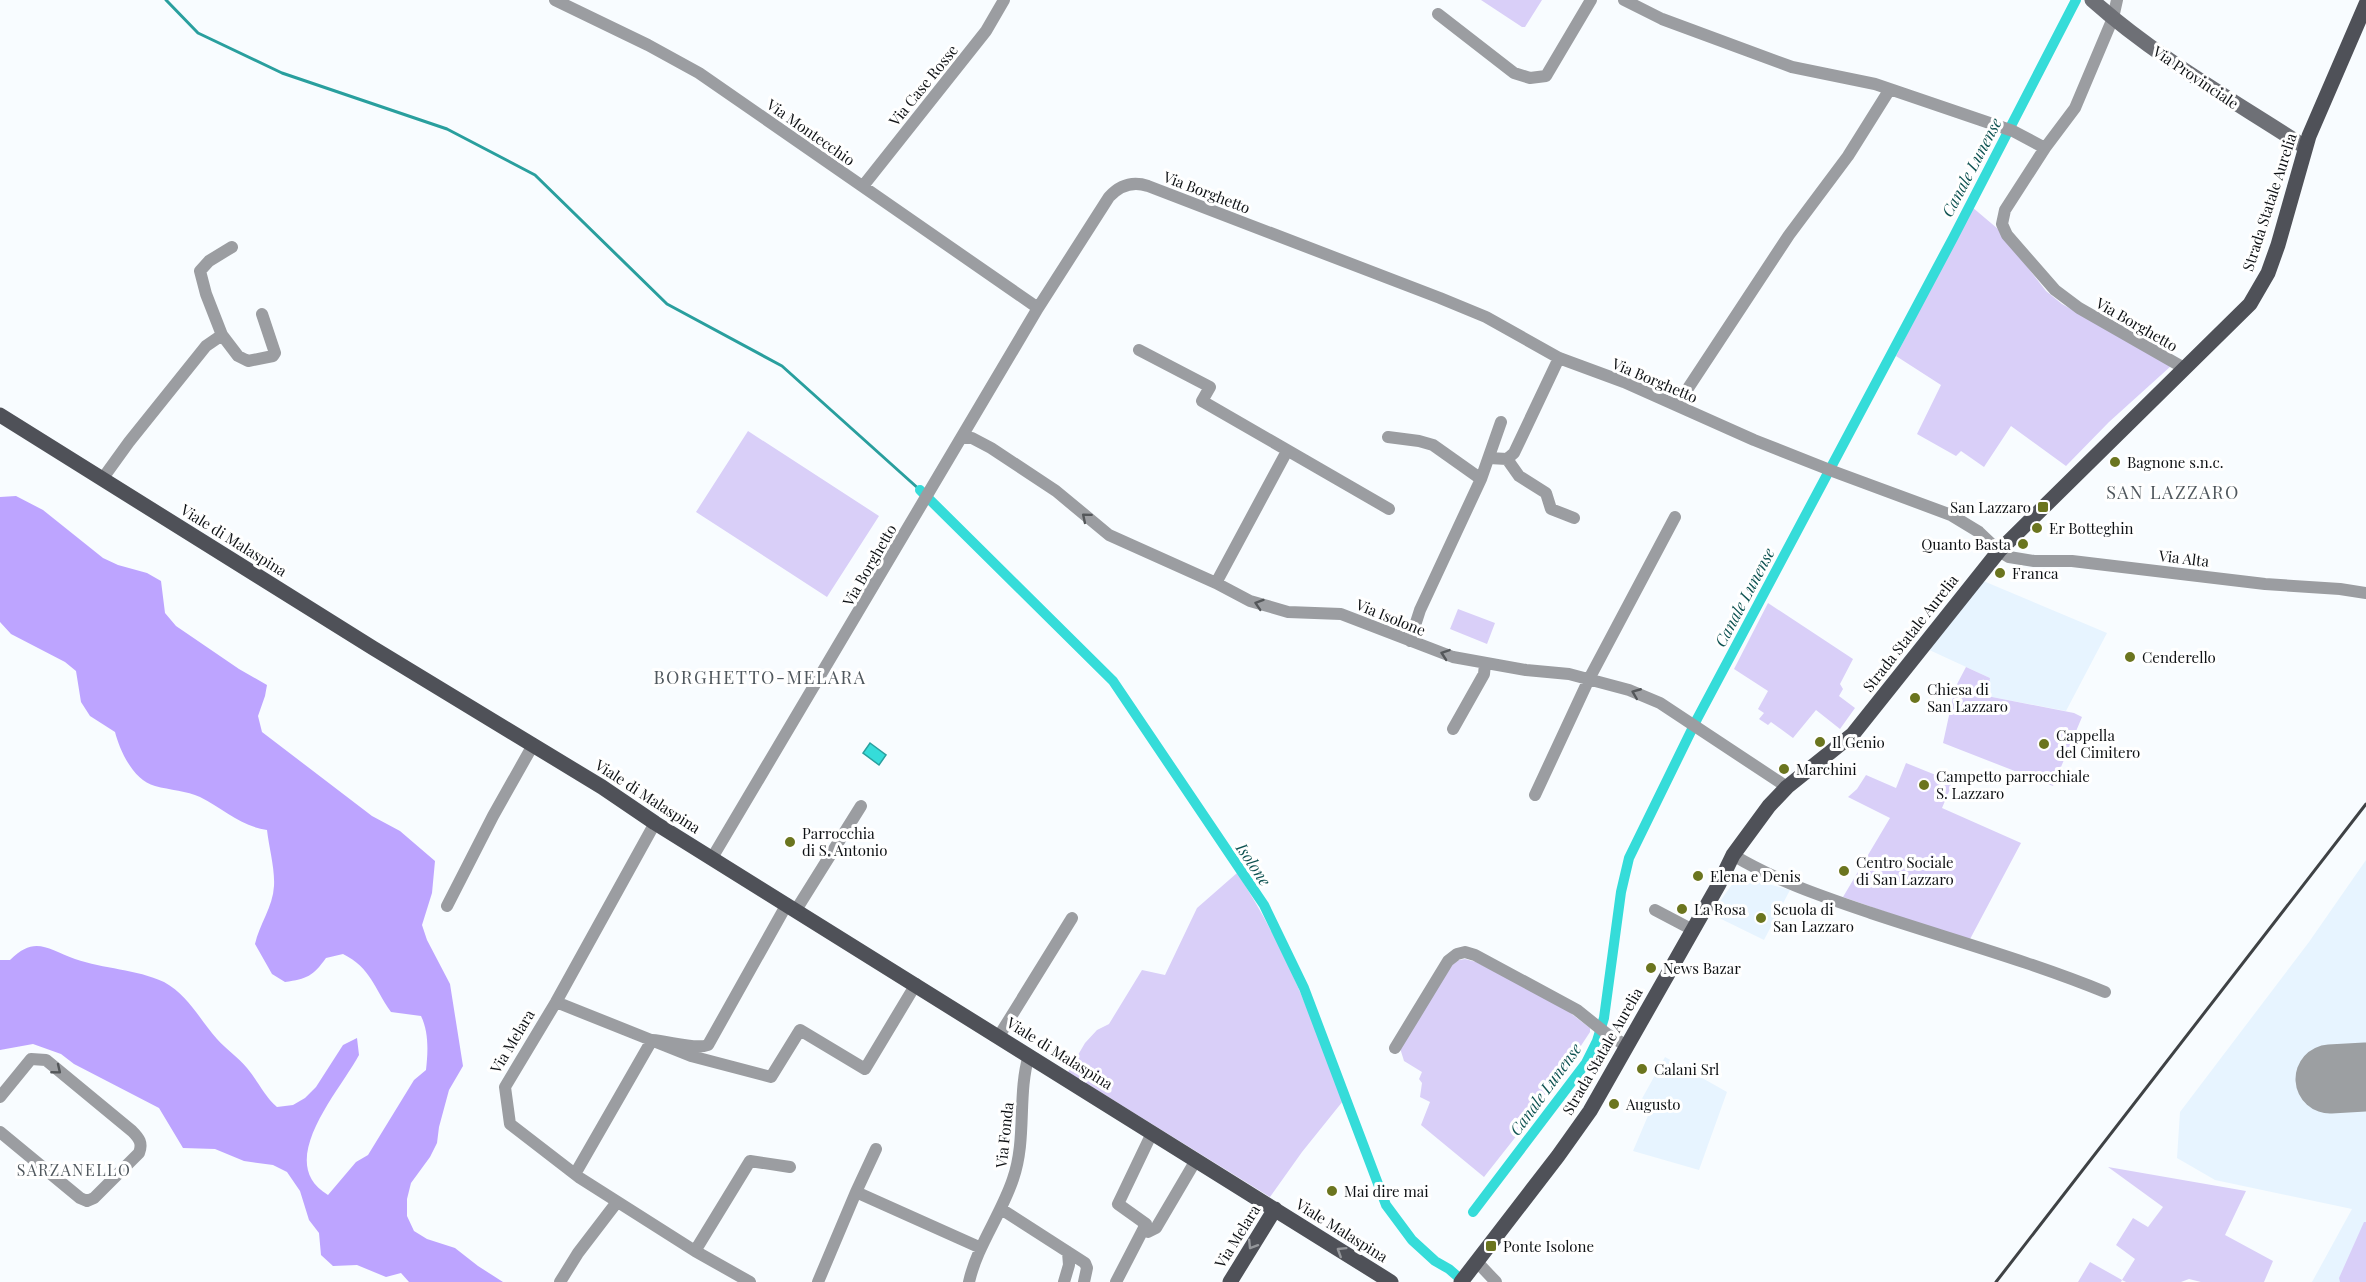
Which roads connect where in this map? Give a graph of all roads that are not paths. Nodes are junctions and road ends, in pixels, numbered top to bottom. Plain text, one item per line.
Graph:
1 (555, 0) edge
2 (1004, 0) edge
3 (1591, 0) edge
4 (1624, 0) edge
5 (2092, 0) edge
6 (2117, 0) edge
7 (2366, 4) edge
8 (1438, 14) dead end
9 (2113, 18) junction
10 (2361, 26) edge
11 (1890, 89) junction
12 (2305, 147) junction
13 (2045, 148) junction
14 (863, 186) junction
15 (232, 247) dead end
16 (1038, 308) junction
17 (262, 314) dead end
18 (222, 335) junction
19 (1139, 350) dead end
20 (1559, 358) junction
21 (2184, 368) junction
22 (1677, 405) junction
23 (0, 415) edge
24 (1501, 422) dead end
25 (1388, 437) dead end
26 (962, 438) junction
27 (1287, 451) junction
28 (1489, 458) junction
29 (1507, 459) junction
30 (103, 478) junction
31 (1481, 479) junction
32 (1389, 509) dead end
33 (1675, 517) dead end
34 (1574, 518) dead end
35 (1999, 551) junction
36 (1215, 583) junction
37 (2366, 593) edge
38 (1410, 641) junction
39 (1485, 664) junction
40 (1589, 679) junction
41 (1453, 729) dead end
42 (533, 745) junction
43 (1787, 787) junction
44 (1535, 795) dead end
45 (861, 806) dead end
46 (655, 823) junction
47 (1733, 855) junction
48 (712, 858) junction
49 (447, 906) dead end
50 (791, 907) junction
51 (1655, 910) dead end
52 (1072, 918) dead end
53 (1693, 930) junction
54 (916, 984) junction
55 (2104, 992) dead end
56 (556, 1002) junction
57 (999, 1036) junction
58 (652, 1040) junction
59 (1627, 1046) junction
60 (1395, 1048) dead end
61 (1029, 1055) junction
62 (0, 1097) edge
63 (0, 1132) edge
64 (1152, 1133) junction
65 (876, 1149) dead end
66 (1196, 1160) junction
67 (790, 1167) dead end
68 (575, 1174) junction
69 (856, 1192) junction
70 (617, 1202) junction
71 (1001, 1209) junction
72 (1275, 1209) junction
73 (1143, 1230) junction
74 (981, 1248) junction
75 (695, 1251) junction
76 (1068, 1252) junction
77 (1475, 1265) junction
78 (560, 1282) edge
79 (750, 1282) edge
80 (819, 1282) edge
81 (969, 1282) edge
82 (1064, 1282) edge
83 (1084, 1282) edge
84 (1116, 1282) edge
85 (1230, 1282) edge
86 (1391, 1282) edge
87 (1461, 1282) edge
88 (1496, 1282) edge

1 - 14 street, Via Montecchio
2 - 14 street, Via Case Rosse
3 - 8 street
4 - 11 street
5 - 9 street, Via Provinciale
6 - 9 street, Via Borghetto
7 - 10 main road, Strada Statale Aurelia
9 - 12 street, Via Provinciale
9 - 13 street, Via Borghetto
10 - 12 main road, Strada Statale Aurelia
11 - 13 street
11 - 22 street
12 - 21 main road, Strada Statale Aurelia
13 - 21 street, Via Borghetto
14 - 16 street, Via Montecchio
15 - 18 street
16 - 20 street, Via Borghetto
16 - 26 street, Via Borghetto
17 - 18 street
18 - 30 street
19 - 27 street
20 - 22 street, Via Borghetto
20 - 29 street
21 - 35 main road, Strada Statale Aurelia
22 - 35 street, Via Borghetto
23 - 30 main road, Viale di Malaspina
24 - 28 street
25 - 31 street
36 -> 26 street, Via Isolone
26 - 48 street, Via Borghetto
27 - 32 street
27 - 36 street
28 - 29 street
28 - 31 street
29 - 34 street
30 - 42 main road, Viale di Malaspina
31 - 38 street
33 - 40 street
35 - 37 street, Via Alta
35 - 43 main road, Strada Statale Aurelia
38 -> 36 street, Via Isolone
39 -> 38 street, Via Isolone
39 - 40 street, Via Isolone
39 - 41 street
43 -> 40 street, Via Isolone
40 - 44 street
42 - 46 main road, Viale di Malaspina
42 - 49 street
43 - 47 main road, Strada Statale Aurelia
45 - 50 street
46 - 48 main road, Viale di Malaspina
46 - 56 street, Via Melara
47 - 53 main road, Strada Statale Aurelia
47 - 55 street
48 - 50 main road, Viale di Malaspina
50 - 54 main road, Viale di Malaspina
50 - 58 street
51 - 53 street
52 - 57 street
53 - 59 main road, Strada Statale Aurelia
54 - 57 main road, Viale di Malaspina
54 - 58 street
56 - 58 street
56 - 68 street, Via Melara
57 - 61 main road, Viale di Malaspina
58 - 68 street
59 - 60 street
59 - 77 main road, Strada Statale Aurelia
61 - 64 main road, Viale di Malaspina
61 - 71 street, Via Fonda
62 -> 63 street
64 - 66 main road, Viale di Malaspina
64 - 73 street
65 - 69 street
66 - 72 main road, Viale di Malaspina
66 - 73 street
67 - 75 street
68 - 70 street, Via Melara
69 - 74 street
69 - 80 street
70 - 75 street, Via Melara
70 - 78 street
71 - 74 street, Via Fonda
71 - 76 street
72 -> 85 main road, Via Melara
86 -> 72 main road, Viale Malaspina
73 - 84 street
74 - 81 street, Via Fonda
75 - 79 street, Via Melara
76 - 82 street
76 - 83 street
77 - 87 main road, Strada Statale Aurelia
77 - 88 street

